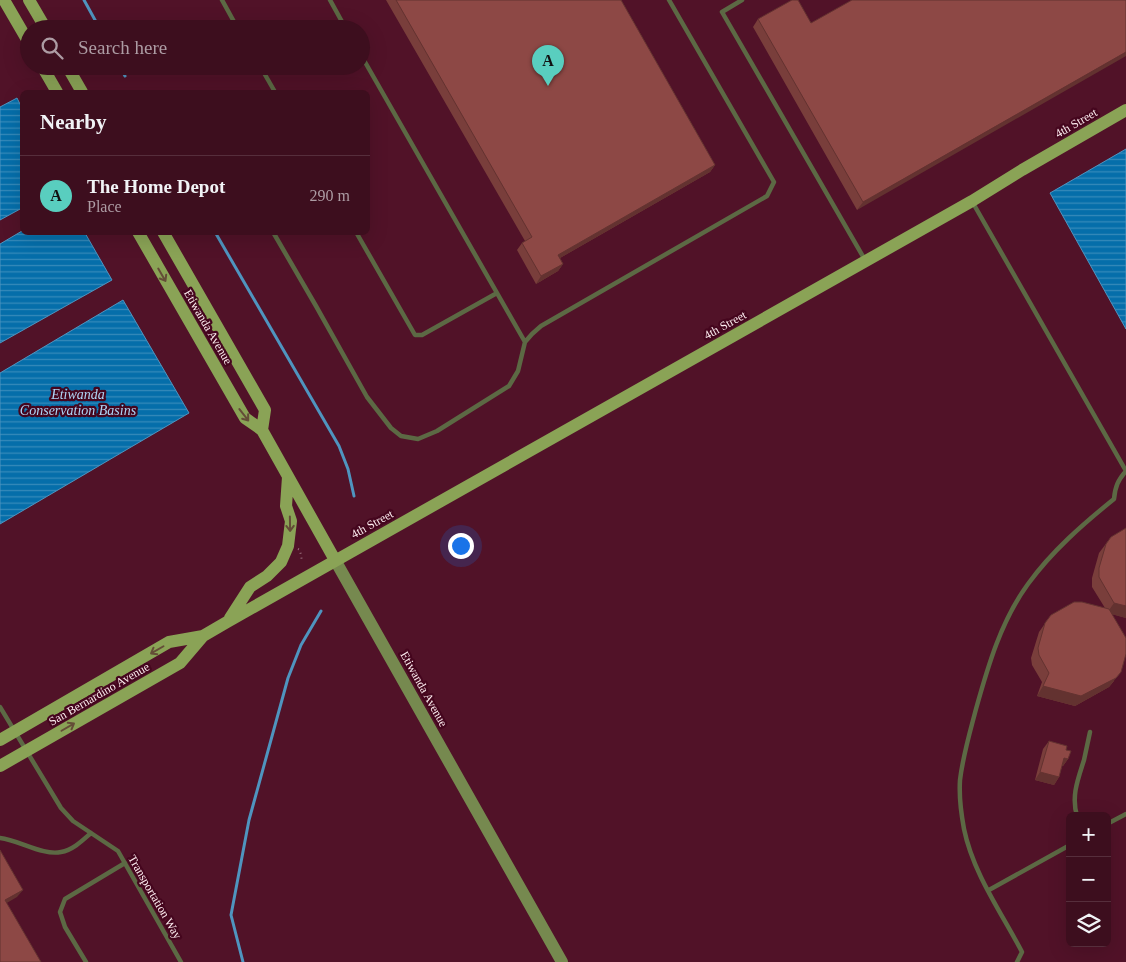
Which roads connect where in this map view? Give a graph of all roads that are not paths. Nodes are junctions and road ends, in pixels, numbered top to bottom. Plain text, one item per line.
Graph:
1 (4, 0) edge
2 (29, 0) edge
3 (222, 0) edge
4 (330, 0) edge
5 (669, 0) edge
6 (742, 0) edge
7 (41, 20) edge
8 (233, 20) edge
9 (341, 20) edge
10 (20, 28) edge
11 (370, 71) edge
12 (47, 75) edge
13 (72, 75) edge
14 (265, 75) edge
15 (56, 90) edge
16 (81, 90) edge
17 (274, 90) edge
18 (1126, 110) edge
19 (972, 201) junction
20 (140, 235) edge
21 (165, 235) edge
22 (275, 235) edge
23 (358, 235) edge
24 (866, 261) junction
25 (498, 293) junction
26 (525, 342) junction
27 (262, 430) junction
28 (1126, 471) edge
29 (288, 477) junction
30 (335, 560) junction
31 (227, 622) junction
32 (203, 636) junction
33 (0, 707) edge
34 (15, 731) junction
35 (1090, 732) dead end
36 (0, 740) edge
37 (26, 751) junction
38 (0, 766) edge
39 (1077, 812) edge
40 (1126, 814) edge
41 (1111, 822) edge
42 (92, 833) junction
43 (0, 838) edge
44 (1066, 847) edge
45 (125, 863) junction
46 (989, 890) junction
47 (86, 962) edge
48 (181, 962) edge
49 (562, 962) edge
50 (1017, 962) edge

1 - 10 main road
2 - 7 main road
3 - 8 lane
4 - 9 lane
5 - 26 lane
6 - 24 lane
11 - 25 lane
12 - 15 main road
13 - 16 main road
14 - 17 lane
18 - 19 main road, 4th Street
19 - 24 main road, 4th Street
19 - 28 lane
20 -> 27 main road, Etiwanda Avenue
21 - 27 main road, Etiwanda Avenue
22 - 26 lane
23 - 25 lane
24 - 30 main road, 4th Street
25 - 26 lane
27 - 29 main road, Etiwanda Avenue
28 - 46 lane
29 - 30 main road, Etiwanda Avenue
29 -> 31 main road
30 - 31 main road, San Bernardino Avenue
30 - 49 main road, Etiwanda Avenue
31 - 32 main road, San Bernardino Avenue
32 -> 34 main road, San Bernardino Avenue
37 -> 32 main road, San Bernardino Avenue
33 - 34 lane, Transportation Way
34 - 36 main road, San Bernardino Avenue
34 - 37 lane, Transportation Way
35 - 39 lane
37 - 38 main road, San Bernardino Avenue
37 - 42 lane, Transportation Way
40 - 41 lane
42 - 43 lane
42 - 45 lane, Transportation Way
44 - 46 lane
45 - 47 lane
45 - 48 lane, Transportation Way
46 - 50 lane

